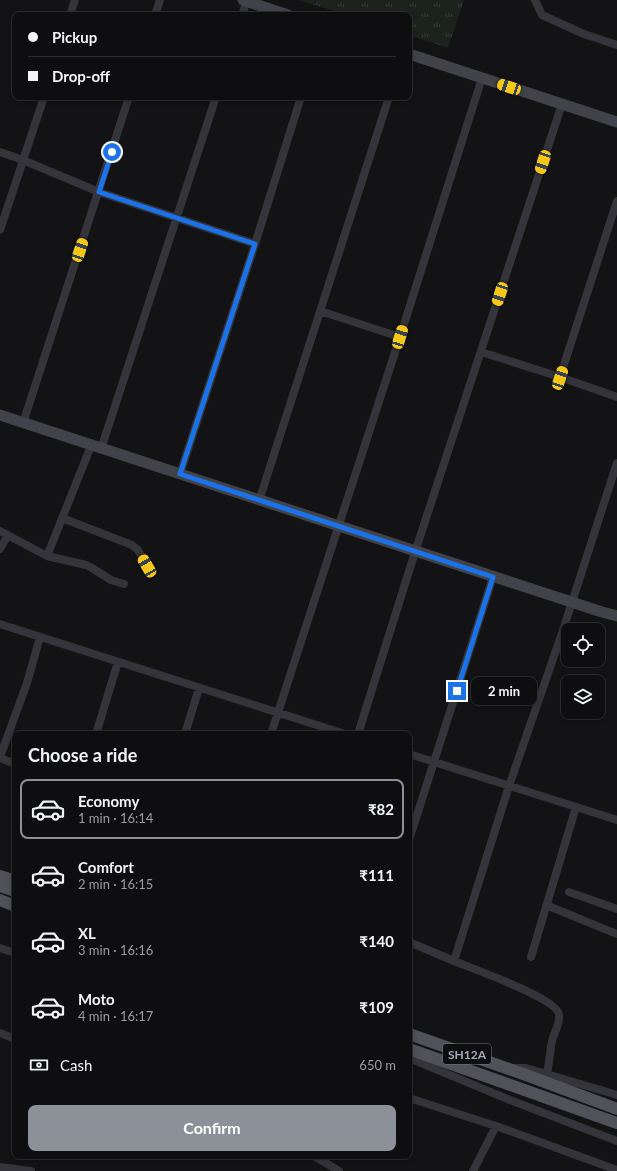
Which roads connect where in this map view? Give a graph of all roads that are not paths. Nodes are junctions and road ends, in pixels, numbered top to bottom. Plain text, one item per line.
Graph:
1 (75, 0) edge
2 (160, 0) edge
3 (245, 0) edge
4 (535, 0) edge
5 (71, 12) edge
6 (156, 12) edge
7 (243, 12) edge
8 (279, 12) edge
9 (617, 44) edge
10 (412, 55) edge
11 (482, 78) junction
12 (43, 100) edge
13 (128, 100) edge
14 (215, 100) edge
15 (300, 100) edge
16 (388, 100) edge
17 (562, 104) junction
18 (617, 122) edge
19 (0, 152) edge
20 (23, 160) junction
21 (99, 192) junction
22 (617, 201) edge
23 (177, 218) junction
24 (0, 230) edge
25 (255, 244) junction
26 (320, 311) junction
27 (400, 337) junction
28 (480, 352) junction
29 (560, 378) junction
30 (617, 397) edge
31 (0, 415) edge
32 (23, 423) junction
33 (96, 447) junction
34 (617, 463) edge
35 (180, 474) junction
36 (259, 501) junction
37 (62, 518) junction
38 (338, 526) junction
39 (4, 533) edge
40 (0, 549) edge
41 (415, 552) junction
42 (47, 556) junction
43 (147, 566) dead end
44 (493, 577) junction
45 (124, 584) dead end
46 (571, 602) junction
47 (617, 616) edge
48 (0, 624) edge
49 (40, 637) junction
50 (118, 662) junction
51 (199, 688) junction
52 (278, 713) junction
53 (97, 731) edge
54 (186, 731) edge
55 (272, 731) edge
56 (335, 731) edge
57 (359, 731) edge
58 (412, 755) edge
59 (0, 758) edge
60 (434, 762) junction
61 (12, 763) edge
62 (509, 786) junction
63 (576, 808) junction
64 (616, 818) edge
65 (412, 831) edge
66 (0, 876) edge
67 (12, 880) edge
68 (0, 886) edge
69 (12, 890) edge
70 (569, 892) dead end
71 (0, 900) edge
72 (12, 905) edge
73 (546, 905) junction
74 (617, 909) edge
75 (616, 932) edge
76 (412, 943) edge
77 (0, 948) edge
78 (12, 952) edge
79 (531, 957) dead end
80 (454, 961) junction
81 (0, 1033) edge
82 (412, 1035) edge
83 (12, 1038) edge
84 (412, 1050) edge
85 (412, 1059) edge
86 (508, 1068) junction
87 (547, 1074) junction
88 (617, 1095) edge
89 (412, 1099) edge
90 (617, 1109) edge
91 (617, 1124) edge
92 (496, 1126) junction
93 (617, 1141) edge
94 (319, 1159) edge
95 (0, 1168) edge
96 (617, 1170) edge
97 (31, 1171) edge
98 (340, 1171) edge
99 (473, 1171) edge

1 - 5 street
2 - 6 street
3 - 7 street
3 - 8 main road
4 - 9 street
10 - 11 main road
11 - 17 main road
11 - 27 street
12 - 20 street
13 - 21 street
14 - 23 street
15 - 25 street
16 - 26 street
17 - 18 main road
17 - 28 street
19 - 20 street
20 - 21 street
20 - 24 street
21 - 23 street
21 - 32 street
22 - 29 street
23 - 25 street
23 - 33 street
25 - 35 street
26 - 27 street
26 - 36 street
27 - 38 street
28 - 29 street
28 - 41 street
29 - 30 street
31 - 32 main road
32 - 33 main road
33 - 35 main road
33 - 37 street
34 - 46 street
35 - 36 main road
36 - 38 main road
37 - 42 street
37 - 43 street
38 - 41 main road
38 - 52 street
39 - 40 street
39 - 42 street
41 - 44 main road
41 - 57 street
42 - 45 street
44 - 46 main road
44 - 60 street
46 - 47 main road
46 - 62 street
48 - 49 street
49 - 50 street
49 - 59 street
50 - 51 street
50 - 53 street
51 - 52 street
51 - 54 street
52 - 55 street
52 - 56 street
58 - 60 street
59 - 61 street
60 - 62 street
60 - 65 street
62 - 63 street
62 - 80 street
63 - 64 street
63 - 73 street
66 - 67 main road
68 - 69 main road
70 - 74 street
71 - 72 main road
73 - 75 street
73 - 79 street
76 - 80 street
77 - 78 street
80 - 87 street
81 - 83 street
82 - 86 main road, SH12A
84 - 91 main road, SH12A
85 - 93 street
86 - 87 street
86 - 90 main road, SH12A
87 - 88 street
89 - 92 street
92 - 96 street
92 - 99 street
94 - 98 street
95 - 97 street

